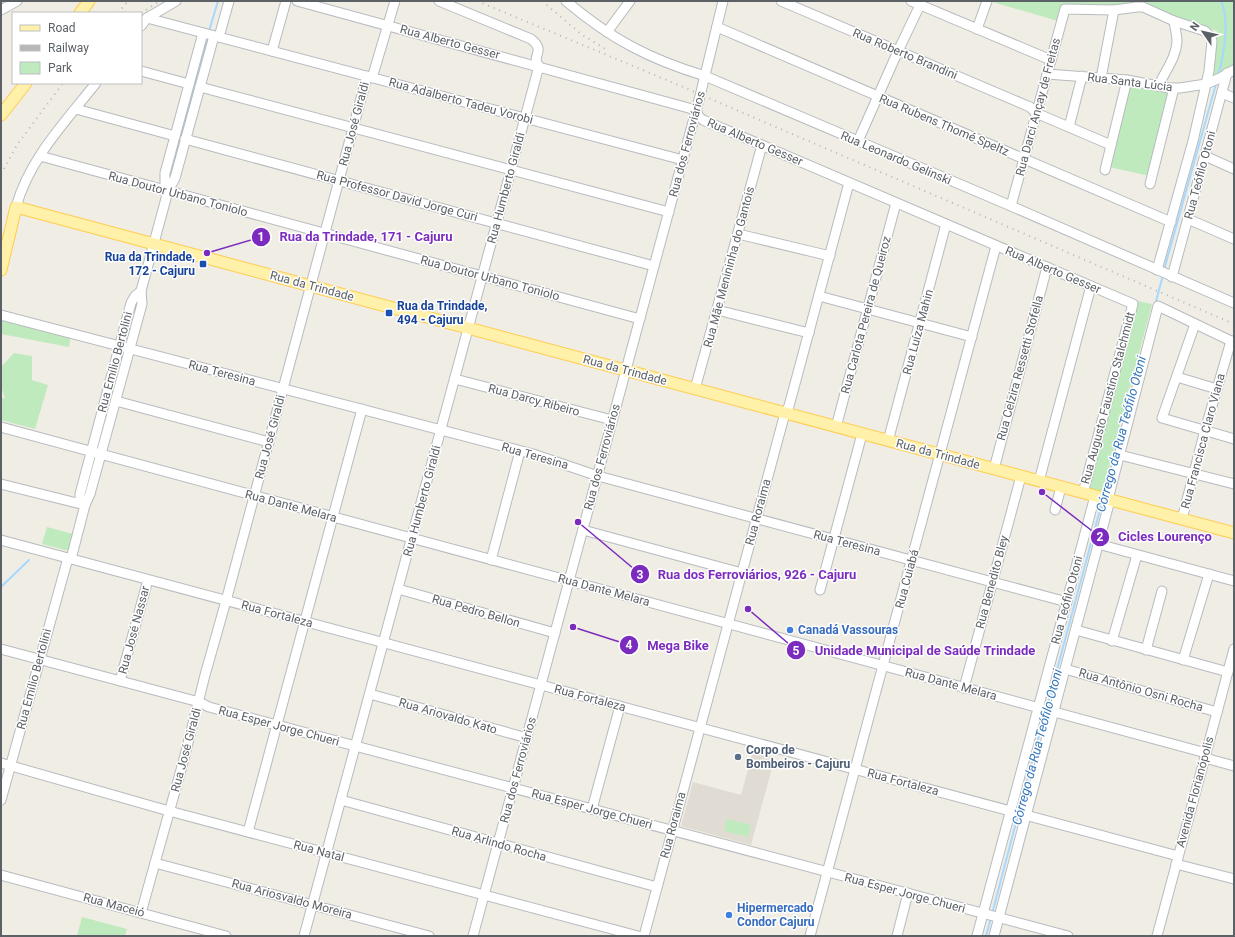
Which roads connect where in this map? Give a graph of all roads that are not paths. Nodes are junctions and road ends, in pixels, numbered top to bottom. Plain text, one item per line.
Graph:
1 (17, 1) edge
2 (89, 1) edge
3 (176, 1) edge
4 (229, 1) edge
5 (286, 1) edge
6 (297, 1) edge
7 (395, 1) edge
8 (439, 1) edge
9 (566, 1) edge
10 (630, 1) edge
11 (723, 1) edge
12 (781, 1) edge
13 (911, 1) edge
14 (987, 1) edge
15 (920, 5) junction
16 (1, 10) edge
17 (1114, 10) junction
18 (81, 12) edge
19 (147, 18) junction
20 (1174, 21) junction
21 (142, 25) edge
22 (389, 25) junction
23 (717, 27) junction
24 (977, 29) junction
25 (607, 32) junction
26 (203, 33) junction
27 (217, 37) junction
28 (272, 51) junction
29 (898, 51) junction
30 (1051, 60) junction
31 (539, 66) junction
32 (142, 71) edge
33 (1047, 74) junction
34 (1224, 75) edge
35 (705, 76) junction
36 (1082, 76) junction
37 (370, 77) junction
38 (1101, 78) junction
39 (1127, 80) junction
40 (25, 84) edge
41 (95, 84) edge
42 (189, 84) junction
43 (1206, 84) junction
44 (1159, 85) junction
45 (200, 87) junction
46 (1174, 88) junction
47 (1222, 93) junction
48 (878, 97) junction
49 (1234, 98) edge
50 (76, 109) junction
51 (696, 110) junction
52 (1033, 110) junction
53 (1, 115) edge
54 (526, 118) junction
55 (1069, 127) junction
56 (353, 128) junction
57 (175, 136) junction
58 (186, 139) junction
59 (858, 141) junction
60 (762, 145) junction
61 (1111, 145) junction
62 (40, 156) junction
63 (1205, 156) junction
64 (1024, 159) junction
65 (683, 160) junction
66 (1234, 169) edge
67 (511, 170) junction
68 (1104, 170) dead end
69 (339, 181) junction
70 (850, 183) junction
71 (1150, 184) dead end
72 (168, 191) junction
73 (896, 203) junction
74 (1011, 206) junction
75 (16, 207) junction
76 (669, 212) junction
77 (1188, 219) junction
78 (1171, 222) junction
79 (497, 223) junction
80 (946, 224) junction
81 (325, 233) junction
82 (738, 234) junction
83 (1234, 239) edge
84 (8, 243) junction
85 (154, 244) junction
86 (996, 246) junction
87 (830, 256) junction
88 (1, 258) edge
89 (654, 266) junction
90 (1047, 267) junction
91 (1, 270) edge
92 (1165, 273) junction
93 (483, 276) junction
94 (311, 286) junction
95 (1091, 286) junction
96 (141, 291) junction
97 (819, 296) junction
98 (1234, 303) edge
99 (1133, 304) joint
100 (868, 309) junction
101 (717, 310) junction
102 (1, 315) edge
103 (640, 318) junction
104 (920, 323) junction
105 (1195, 324) junction
106 (468, 328) junction
107 (809, 333) junction
108 (972, 337) junction
109 (1232, 341) edge
110 (119, 346) junction
111 (130, 348) junction
112 (626, 370) junction
113 (1177, 377) junction
114 (455, 379) junction
115 (283, 389) junction
116 (695, 389) junction
117 (1217, 389) junction
118 (116, 401) junction
119 (362, 410) junction
120 (785, 413) junction
121 (612, 420) junction
122 (1, 427) edge
123 (836, 427) junction
124 (441, 430) junction
125 (1205, 430) junction
126 (862, 434) junction
127 (1234, 439) edge
128 (888, 441) junction
129 (269, 442) junction
130 (520, 451) junction
131 (91, 452) junction
132 (101, 454) junction
133 (940, 454) junction
134 (1120, 455) junction
135 (994, 469) junction
136 (1193, 474) junction
137 (598, 476) junction
138 (1021, 476) junction
139 (1039, 481) junction
140 (1, 484) edge
141 (1234, 484) edge
142 (1061, 487) junction
143 (1083, 492) junction
144 (254, 496) junction
145 (1095, 496) junction
146 (1109, 500) junction
147 (85, 505) junction
148 (1055, 510) dead end
149 (333, 517) junction
150 (756, 518) junction
151 (1182, 519) junction
152 (583, 530) junction
153 (1234, 533) edge
154 (412, 538) junction
155 (834, 539) junction
156 (1, 540) edge
157 (1098, 544) junction
158 (1137, 555) junction
159 (69, 558) junction
160 (491, 560) junction
161 (912, 560) junction
162 (742, 572) junction
163 (1209, 574) junction
164 (148, 580) junction
165 (569, 581) junction
166 (1234, 581) edge
167 (992, 582) junction
168 (398, 589) junction
169 (820, 590) dead end
170 (1162, 591) dead end
171 (226, 601) junction
172 (1067, 602) junction
173 (305, 622) junction
174 (728, 624) junction
175 (1076, 630) junction
176 (555, 633) junction
177 (1112, 641) junction
178 (383, 643) junction
179 (1, 649) edge
180 (1146, 650) junction
181 (1233, 655) edge
182 (40, 660) junction
183 (1183, 660) junction
184 (883, 666) junction
185 (1065, 669) junction
186 (1228, 672) junction
187 (120, 681) junction
188 (541, 685) junction
189 (964, 688) junction
190 (370, 694) junction
191 (199, 702) junction
192 (620, 706) junction
193 (1038, 708) junction
194 (1054, 712) junction
195 (1217, 712) junction
196 (277, 725) junction
197 (700, 728) junction
198 (527, 738) junction
199 (355, 746) junction
200 (1205, 756) junction
201 (1, 763) edge
202 (10, 766) junction
203 (1234, 766) edge
204 (855, 769) junction
205 (513, 788) junction
206 (1, 800) edge
207 (341, 800) junction
208 (592, 809) junction
209 (169, 811) junction
210 (1010, 811) junction
211 (1026, 815) junction
212 (672, 830) junction
213 (248, 832) junction
214 (498, 843) junction
215 (326, 853) junction
216 (1177, 860) junction
217 (155, 864) junction
218 (828, 872) junction
219 (1, 874) edge
220 (1234, 879) edge
221 (657, 887) junction
222 (908, 893) junction
223 (484, 895) junction
224 (312, 904) junction
225 (141, 913) junction
226 (983, 913) junction
227 (999, 918) junction
228 (226, 936) edge
229 (304, 936) edge
230 (430, 936) edge
231 (473, 936) edge
232 (638, 936) edge
233 (644, 936) edge
234 (810, 936) edge
235 (897, 936) edge
236 (977, 936) edge
237 (994, 936) edge
238 (1068, 936) edge
239 (1157, 936) edge

1 - 16 street
2 - 18 main road
3 - 19 street
4 - 27 street, Rua Emílio Bertolini
5 - 28 street
6 - 22 street, Rua Alberto Gesser
7 - 22 street, Rua José Giraldi
8 - 31 street, Rua Humberto Giraldi
9 - 25 street, Rua Leonardo Gelinski
10 - 25 street
11 - 23 street, Rua dos Ferroviários
12 - 29 street, Rua Roberto Brandini
13 - 15 street
14 - 24 street
15 - 24 street
15 - 29 street
17 - 20 street
17 - 30 street, Rua Darci Ançay de Freitas
17 - 38 street
19 - 21 street
19 - 26 street, Rua Adalberto Tadeu Vorobi
20 - 43 street, Rua Teófilo Otoni
20 - 44 street
22 - 31 street, Rua Alberto Gesser
22 - 37 street, Rua José Giraldi
23 - 35 street, Rua dos Ferroviários
23 - 48 street, Rua Rubens Thomé Speltz
24 - 30 street
25 - 35 street, Rua Leonardo Gelinski
26 - 27 street, Rua Adalberto Tadeu Vorobi
26 - 42 street, Rua Emílio Bertolini
27 - 28 street, Rua Adalberto Tadeu Vorobi
27 - 45 street, Rua Emílio Bertolini
28 - 37 street, Rua Adalberto Tadeu Vorobi
29 - 48 street
29 - 52 street, Rua Roberto Brandini
30 - 33 street, Rua Darci Ançay de Freitas
31 - 51 street, Rua Alberto Gesser
31 - 54 street, Rua Humberto Giraldi
32 - 42 street
33 - 36 street, Rua Santa Lúcia
33 - 52 street, Rua Darci Ançay de Freitas
34 - 43 street, Rua Santa Lúcia
34 - 47 street, Rua Teófilo Otoni
35 - 51 street, Rua dos Ferroviários
35 - 59 street, Rua Leonardo Gelinski
36 - 38 street, Rua Santa Lúcia
36 - 55 street
37 - 54 street, Rua Adalberto Tadeu Vorobi
37 - 56 street, Rua José Giraldi
38 - 39 street, Rua Santa Lúcia
39 - 44 street, Rua Santa Lúcia
39 - 61 street
40 - 53 main road
41 - 50 street
42 - 57 street, Rua Emílio Bertolini
43 - 46 street, Rua Santa Lúcia
43 - 78 street, Rua Teófilo Otoni
44 - 46 street, Rua Santa Lúcia
45 - 56 street
45 - 58 street, Rua Emílio Bertolini
46 - 71 street
47 - 49 street
47 - 63 street, Rua Teófilo Otoni
48 - 59 street
48 - 64 street, Rua Rubens Thomé Speltz
50 - 57 street
50 - 62 street
51 - 60 street, Rua Alberto Gesser
51 - 65 street, Rua dos Ferroviários
52 - 55 street, Rua Roberto Brandini
52 - 64 street, Rua Darci Ançay de Freitas
54 - 65 street, Rua Adalberto Tadeu Vorobi
54 - 67 street, Rua Humberto Giraldi
55 - 61 street, Rua Roberto Brandini
56 - 67 street
56 - 69 street, Rua José Giraldi
57 - 72 street, Rua Emílio Bertolini
58 - 69 street, Rua Professor David Jorge Curi
58 - 72 street, Rua Emílio Bertolini
59 - 74 street, Rua Leonardo Gelinski
60 - 70 street, Rua Alberto Gesser
60 - 82 street, Rua Mãe Menininha do Gantois
61 - 68 street
62 - 72 street, Rua Doutor Urbano Toniolo
62 - 75 street
63 - 66 street
63 - 77 street, Rua Teófilo Otoni
64 - 74 street, Rua Darci Ançay de Freitas
64 - 78 street, Rua Rubens Thomé Speltz
65 - 76 street, Rua dos Ferroviários
67 - 76 street
67 - 79 street, Rua Humberto Giraldi
69 - 79 street, Rua Professor David Jorge Curi
69 - 81 street, Rua José Giraldi
70 - 73 street, Rua Alberto Gesser
70 - 87 street, Rua Roraima
72 - 81 street, Rua Doutor Urbano Toniolo
72 - 85 street, Rua Emílio Bertolini
73 - 80 street, Rua Alberto Gesser
73 - 100 street, Rua Carlota Pereira de Queiroz
74 - 92 street, Rua Leonardo Gelinski
75 - 84 main road
75 - 85 main road, Rua da Trindade
76 - 89 street, Rua dos Ferroviários
77 - 83 street
77 - 92 street, Rua Teófilo Otoni
78 - 92 street, Rua Teófilo Otoni
79 - 89 street, Rua Professor David Jorge Curi
79 - 93 street, Rua Humberto Giraldi
80 - 86 street, Rua Alberto Gesser
80 - 104 street, Rua Luíza Mahin
81 - 93 street, Rua Doutor Urbano Toniolo
81 - 94 street, Rua José Giraldi
82 - 87 street
82 - 101 street, Rua Mãe Menininha do Gantois
84 - 88 main road
84 - 91 main road
85 - 94 main road, Rua da Trindade
85 - 96 street, Rua Emílio Bertolini
86 - 90 street, Rua Alberto Gesser
86 - 108 street, Rua Cuiabá
87 - 97 street, Rua Roraima
89 - 103 street, Rua dos Ferroviários
90 - 95 street, Rua Alberto Gesser
90 - 135 street, Rua Celzira Ressetti Stofella
92 - 98 street, Rua Leonardo Gelinski
93 - 103 street, Rua Doutor Urbano Toniolo
93 - 106 street, Rua Humberto Giraldi
94 - 106 main road, Rua da Trindade
94 - 115 street, Rua José Giraldi
95 - 99 street, Rua Alberto Gesser
95 - 139 street
96 - 110 street, Rua Emílio Bertolini
96 - 111 street, Rua Emílio Bertolini
97 - 100 street
97 - 107 street, Rua Roraima
99 - 143 street, Rua Augusto Faustino Stalchmidt
100 - 104 street
100 - 123 street, Rua Carlota Pereira de Queiroz
101 - 107 street
101 - 116 street, Rua Mãe Menininha do Gantois
102 - 110 street, Rua Teresina
103 - 112 street, Rua dos Ferroviários
104 - 108 street
104 - 128 street, Rua Luíza Mahin
105 - 109 street
105 - 113 street
105 - 134 street, Rua Teófilo Otoni
106 - 112 main road, Rua da Trindade
106 - 114 street, Rua Humberto Giraldi
107 - 120 street, Rua Roraima
108 - 133 street, Rua Cuiabá
109 - 117 street, Rua Francisca Claro Viana
110 - 111 street, Rua Teresina
110 - 131 street, Rua Emílio Bertolini
111 - 115 street, Rua Teresina
111 - 118 street, Rua Emílio Bertolini
112 - 116 main road, Rua da Trindade
112 - 121 street, Rua dos Ferroviários
113 - 117 street
113 - 125 street
114 - 121 street, Rua Darcy Ribeiro
114 - 124 street, Rua Humberto Giraldi
115 - 119 street, Rua Teresina
115 - 129 street, Rua José Giraldi
116 - 120 main road, Rua da Trindade
117 - 125 street, Rua Francisca Claro Viana
118 - 129 street
118 - 132 street, Rua Emílio Bertolini
119 - 124 street, Rua Teresina
119 - 149 street
120 - 123 main road, Rua da Trindade
120 - 150 street, Rua Roraima
121 - 137 street, Rua dos Ferroviários
122 - 131 street, Rua Dante Melara
123 - 126 main road, Rua da Trindade
124 - 130 street, Rua Teresina
124 - 154 street, Rua Humberto Giraldi
125 - 127 street
125 - 136 street, Rua Francisca Claro Viana
126 - 128 main road, Rua da Trindade
126 - 155 street
128 - 133 main road, Rua da Trindade
129 - 144 street, Rua José Giraldi
130 - 137 street, Rua Teresina
130 - 160 street
131 - 132 street, Rua Dante Melara
131 - 147 street, Rua Emílio Bertolini
132 - 144 street, Rua Dante Melara
132 - 147 street, Rua Emílio Bertolini
133 - 135 main road, Rua da Trindade
133 - 161 street, Rua Cuiabá
134 - 136 street
134 - 146 street, Rua Teófilo Otoni
135 - 138 main road, Rua da Trindade
136 - 141 street
136 - 151 street, Rua Francisca Claro Viana
137 - 150 street, Rua Teresina
137 - 152 street, Rua dos Ferroviários
138 - 139 main road, Rua da Trindade
138 - 167 street, Rua Benedito Bley
139 - 142 main road, Rua da Trindade
140 - 147 street
142 - 143 main road, Rua da Trindade
142 - 148 street
143 - 145 main road, Rua da Trindade
144 - 149 street, Rua Dante Melara
144 - 171 street, Rua José Giraldi
145 - 146 main road, Rua da Trindade
145 - 172 street, Rua Teófilo Otoni
146 - 151 main road, Rua da Trindade
146 - 157 street, Rua Teófilo Otoni
147 - 159 street, Rua Emílio Bertolini
149 - 154 street, Rua Dante Melara
149 - 173 street
150 - 155 street, Rua Teresina
150 - 162 street, Rua Roraima
151 - 153 main road, Rua da Trindade
152 - 162 street
152 - 165 street, Rua dos Ferroviários
154 - 160 street, Rua Dante Melara
154 - 168 street, Rua Humberto Giraldi
155 - 161 street, Rua Teresina
155 - 169 street
156 - 159 street, Rua Fortaleza
157 - 158 street
157 - 175 street, Rua Teófilo Otoni
158 - 163 street
158 - 177 street
159 - 164 street, Rua Fortaleza
159 - 182 street, Rua Emílio Bertolini
160 - 165 street, Rua Dante Melara
161 - 167 street, Rua Teresina
161 - 184 street, Rua Cuiabá
162 - 174 street, Rua Roraima
163 - 166 street
163 - 183 street
164 - 171 street, Rua Fortaleza
164 - 187 street, Rua José Nassar
165 - 174 street, Rua Dante Melara
165 - 176 street, Rua dos Ferroviários
167 - 172 street, Rua Teresina
167 - 189 street, Rua Benedito Bley
168 - 176 street, Rua Pedro Bellon
168 - 178 street, Rua Humberto Giraldi
170 - 180 street
171 - 173 street, Rua Fortaleza
171 - 191 street, Rua José Giraldi
172 - 193 street, Rua Teófilo Otoni
173 - 178 street, Rua Fortaleza
173 - 196 street
174 - 184 street, Rua Dante Melara
174 - 197 street, Rua Roraima
175 - 177 street
175 - 185 street, Rua Teófilo Otoni
176 - 188 street, Rua dos Ferroviários
177 - 180 street
178 - 188 street, Rua Fortaleza
178 - 190 street, Rua Humberto Giraldi
179 - 182 street, Rua Esper Jorge Chueri
180 - 183 street
181 - 186 street, Avenida Florianópolis
182 - 187 street, Rua Esper Jorge Chueri
182 - 202 street, Rua Emílio Bertolini
183 - 186 street
184 - 189 street, Rua Dante Melara
184 - 204 street, Rua Cuiabá
185 - 194 street, Rua Teófilo Otoni
185 - 195 street, Rua Antônio Osni Rocha
186 - 195 street, Avenida Florianópolis
187 - 191 street, Rua Esper Jorge Chueri
188 - 192 street, Rua Fortaleza
188 - 198 street, Rua dos Ferroviários
189 - 193 street, Rua Dante Melara
190 - 198 street, Rua Ariovaldo Kato
190 - 199 street, Rua Humberto Giraldi
191 - 196 street, Rua Esper Jorge Chueri
191 - 209 street, Rua José Giraldi
192 - 197 street, Rua Fortaleza
192 - 208 street
193 - 194 street, Rua Dante Melara
193 - 210 street, Rua Teófilo Otoni
194 - 200 street, Rua Dante Melara
194 - 211 street, Rua Teófilo Otoni
195 - 200 street, Avenida Florianópolis
196 - 199 street, Rua Esper Jorge Chueri
196 - 213 street
197 - 204 street, Rua Fortaleza
197 - 212 street, Rua Roraima
198 - 205 street, Rua dos Ferroviários
199 - 205 street, Rua Esper Jorge Chueri
199 - 207 street, Rua Humberto Giraldi
200 - 203 street, Rua Dante Melara
200 - 216 street, Avenida Florianópolis
201 - 202 street, Rua Natal
202 - 206 street, Rua Emílio Bertolini
202 - 209 street, Rua Natal
204 - 210 street, Rua Fortaleza
204 - 218 street, Rua Cuiabá
205 - 208 street, Rua Esper Jorge Chueri
205 - 214 street, Rua dos Ferroviários
207 - 214 street, Rua Arlindo Rocha
207 - 215 street, Rua Humberto Giraldi
208 - 212 street, Rua Esper Jorge Chueri
209 - 213 street, Rua Natal
209 - 217 street, Rua José Giraldi
210 - 211 street, Rua Fortaleza
210 - 226 street, Rua Teófilo Otoni
211 - 216 street, Rua Fortaleza
211 - 227 street, Rua Teófilo Otoni
212 - 218 street, Rua Esper Jorge Chueri
212 - 221 street, Rua Roraima
213 - 215 street, Rua Natal
214 - 221 street, Rua Arlindo Rocha
214 - 223 street, Rua dos Ferroviários
215 - 223 street, Rua Natal
215 - 224 street, Rua Humberto Giraldi
216 - 220 street, Rua Fortaleza
216 - 239 street, Avenida Florianópolis
217 - 224 street, Rua Ariosvaldo Moreira
217 - 225 street, Rua José Giraldi
218 - 222 street, Rua Esper Jorge Chueri
218 - 234 street, Rua Cuiabá
219 - 225 street, Rua Maceió
221 - 233 street, Rua Roraima
222 - 226 street, Rua Esper Jorge Chueri
222 - 235 street
223 - 231 street, Rua dos Ferroviários
223 - 232 street, Rua Natal
224 - 229 street, Rua Humberto Giraldi
224 - 230 street, Rua Ariosvaldo Moreira
225 - 228 street, Rua Maceió
226 - 227 street, Rua Esper Jorge Chueri
226 - 236 street, Rua Teófilo Otoni
227 - 237 street, Rua Teófilo Otoni
227 - 238 street, Rua Esper Jorge Chueri

